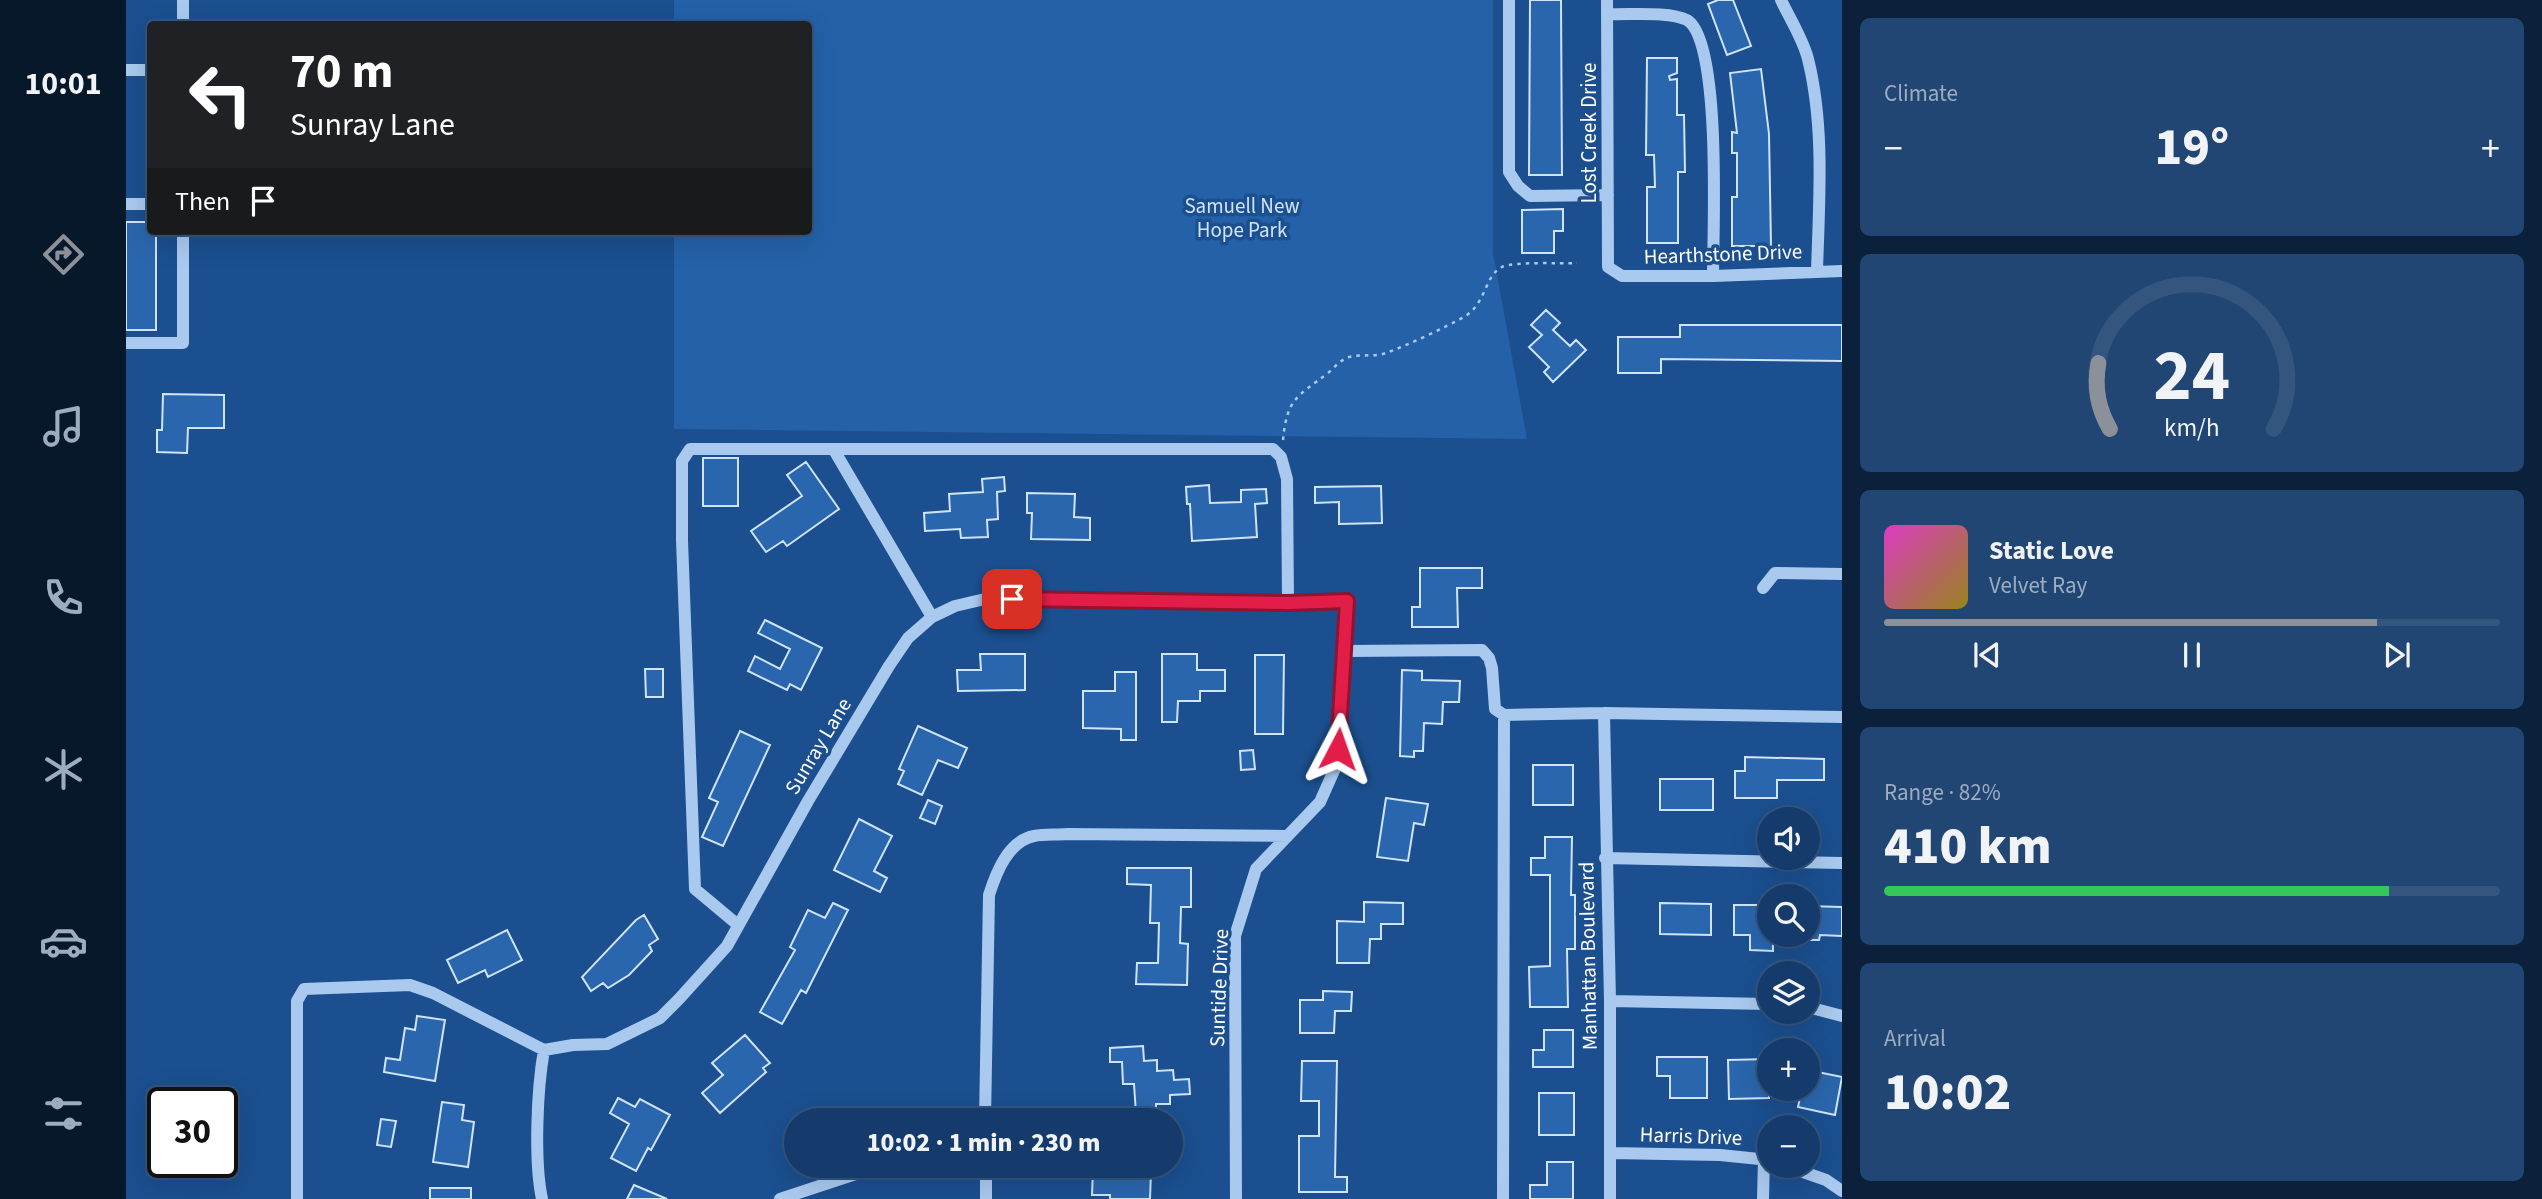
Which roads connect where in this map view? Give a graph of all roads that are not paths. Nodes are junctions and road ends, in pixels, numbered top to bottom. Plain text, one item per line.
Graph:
1 (183, 0) edge
2 (1509, 0) edge
3 (1607, 0) edge
4 (1781, 0) edge
5 (1607, 15) junction
6 (183, 21) edge
7 (126, 70) edge
8 (147, 70) edge
9 (1608, 195) junction
10 (126, 204) edge
11 (147, 204) edge
12 (183, 235) edge
13 (1608, 267) joint
14 (1817, 271) junction
15 (1842, 271) edge
16 (1713, 276) junction
17 (126, 343) edge
18 (834, 450) junction
19 (1842, 574) edge
20 (1763, 588) dead end
21 (1347, 601) joint
22 (1288, 603) junction
23 (932, 617) junction
24 (1344, 651) junction
25 (1604, 713) junction
26 (1504, 715) junction
27 (1842, 716) edge
28 (1288, 836) junction
29 (1605, 858) junction
30 (1842, 863) edge
31 (738, 925) junction
32 (1610, 1001) junction
33 (1757, 1004) edge
34 (1820, 1010) edge
35 (1842, 1016) edge
36 (544, 1050) junction
37 (985, 1108) edge
38 (1611, 1153) junction
39 (1757, 1158) edge
40 (844, 1178) edge
41 (986, 1178) edge
42 (1765, 1178) edge
43 (1820, 1178) edge
44 (1842, 1191) edge
45 (297, 1199) edge
46 (542, 1199) edge
47 (780, 1199) edge
48 (986, 1199) edge
49 (1236, 1199) edge
50 (1503, 1199) edge
51 (1611, 1199) edge
52 (1763, 1199) edge

1 - 6 street
2 - 9 street
3 - 5 street, Lost Creek Drive
4 - 14 street
5 - 9 street, Lost Creek Drive
5 - 16 street
7 - 8 street
9 - 13 street, Lost Creek Drive
10 - 11 street
12 - 17 street
13 - 16 street, Hearthstone Drive
14 - 15 street, Hearthstone Drive
14 - 16 street, Hearthstone Drive
18 - 22 street
18 - 23 street
18 - 31 street
19 - 20 street
21 - 22 street, Sunray Lane
21 - 24 street, Suntide Drive
22 - 23 street, Sunray Lane
23 - 31 street, Sunray Lane
24 - 26 street
24 - 28 street, Suntide Drive
25 - 26 street
25 - 27 street
25 - 29 street, Manhattan Boulevard
26 - 50 street
28 - 37 street
28 - 49 street, Suntide Drive
29 - 30 street
29 - 32 street, Manhattan Boulevard
31 - 36 street, Sunray Lane
32 - 33 street
32 - 38 street, Manhattan Boulevard
34 - 35 street
36 - 45 street
36 - 46 street
38 - 39 street, Harris Drive
38 - 51 street, Manhattan Boulevard
40 - 47 street
41 - 48 street
42 - 52 street
43 - 44 street

